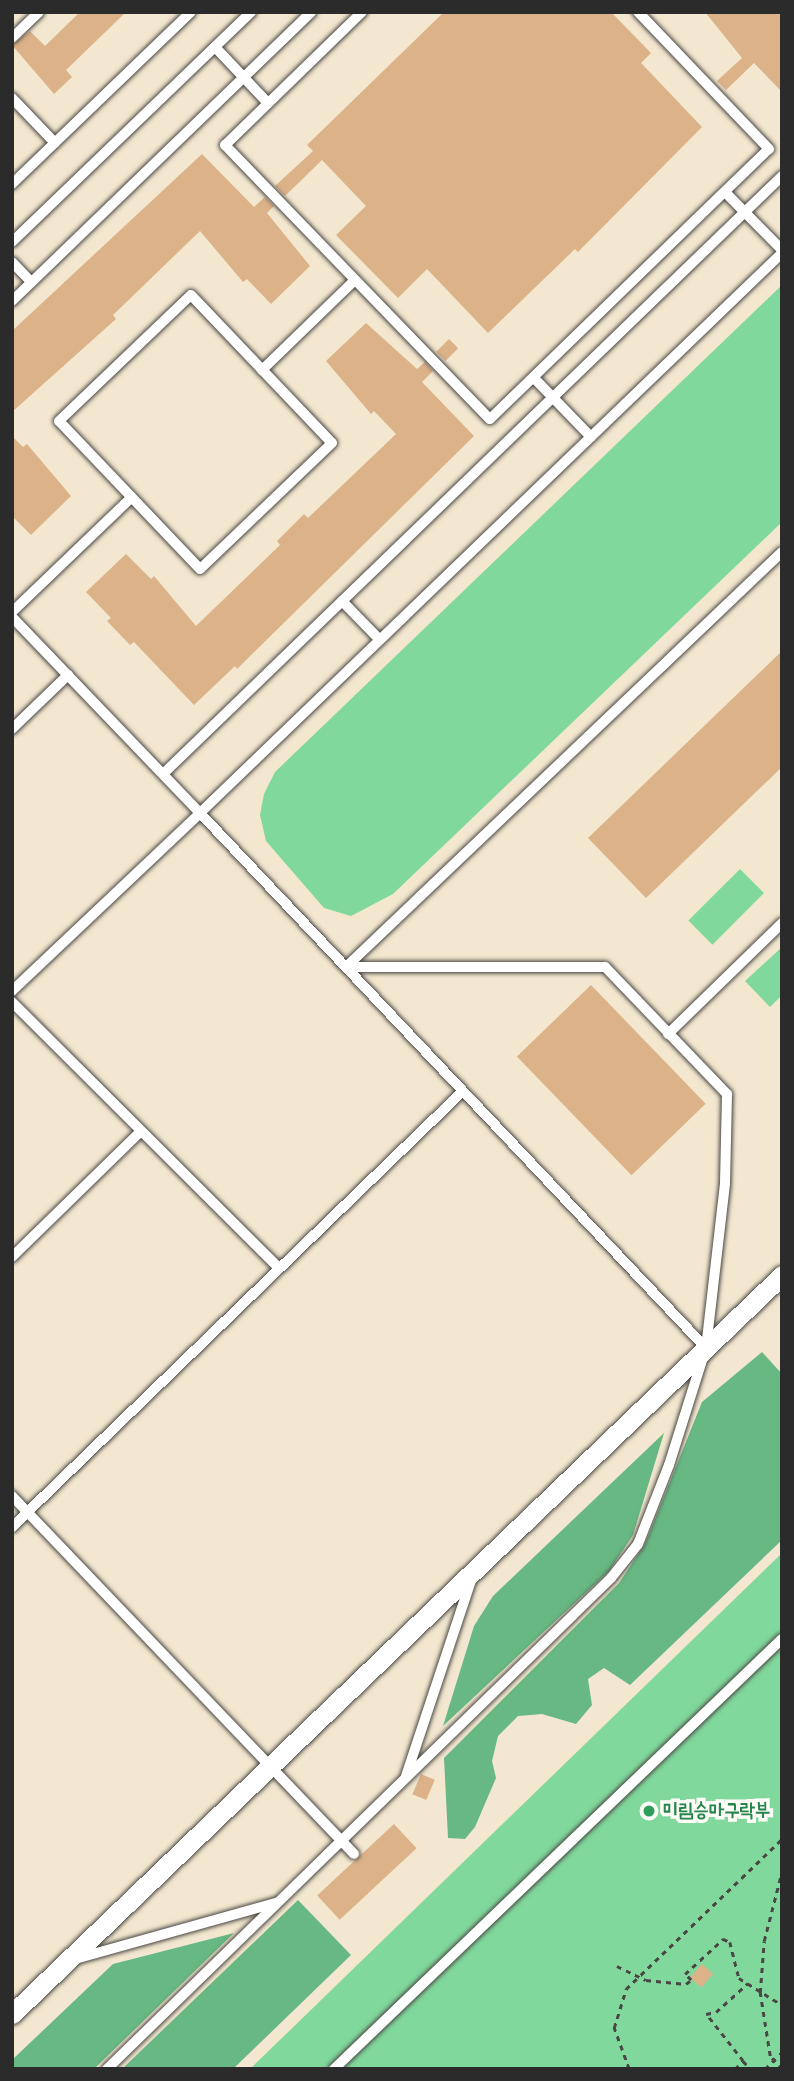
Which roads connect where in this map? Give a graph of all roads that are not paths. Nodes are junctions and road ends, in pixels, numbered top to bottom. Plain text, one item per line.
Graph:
1 (39, 12) edge
2 (191, 12) edge
3 (251, 12) edge
4 (312, 12) edge
5 (362, 12) edge
6 (638, 12) edge
7 (12, 38) edge
8 (215, 47) junction
9 (244, 78) junction
10 (12, 98) edge
11 (268, 103) junction
12 (55, 143) junction
13 (782, 176) edge
14 (12, 184) edge
15 (725, 192) junction
16 (744, 212) junction
17 (12, 242) edge
18 (782, 251) edge
19 (12, 262) edge
20 (355, 280) junction
21 (31, 282) junction
22 (12, 301) edge
23 (262, 370) junction
24 (534, 377) junction
25 (553, 397) junction
26 (591, 437) junction
27 (132, 497) junction
28 (782, 552) edge
29 (342, 601) junction
30 (12, 614) edge
31 (380, 640) junction
32 (68, 675) junction
33 (12, 729) edge
34 (163, 774) junction
35 (200, 813) junction
36 (782, 923) edge
37 (346, 967) junction
38 (12, 991) edge
39 (12, 1002) edge
40 (668, 1034) junction
41 (463, 1091) junction
42 (141, 1131) junction
43 (12, 1256) edge
44 (279, 1268) junction
45 (782, 1275) edge
46 (706, 1348) junction
47 (12, 1496) edge
48 (27, 1512) junction
49 (12, 1527) edge
50 (475, 1569) junction
51 (782, 1639) edge
52 (270, 1766) junction
53 (405, 1780) junction
54 (343, 1842) junction
55 (354, 1854) dead end
56 (280, 1902) junction
57 (67, 1962) junction
58 (12, 2014) edge
59 (107, 2069) edge
60 (334, 2069) edge

1 - 7 lane
2 - 12 lane
3 - 8 lane
4 - 9 lane
5 - 11 lane
6 - 15 lane
8 - 9 lane
8 - 17 lane
9 - 11 lane
9 - 21 lane
10 - 12 lane
11 - 20 lane
12 - 14 lane
13 - 16 lane
15 - 16 lane
15 - 24 lane
16 - 18 lane
16 - 25 lane
18 - 26 lane
19 - 21 lane
20 - 23 lane
20 - 24 lane
21 - 22 lane
23 - 27 lane
23 - 27 lane
24 - 25 lane
25 - 26 lane
25 - 29 lane
26 - 31 lane
27 - 30 lane
28 - 37 lane
29 - 31 lane
29 - 34 lane
30 - 32 lane
31 - 35 lane
32 - 33 lane
32 - 34 lane
34 - 35 lane
35 - 37 lane
35 - 38 lane
36 - 40 lane
37 - 40 lane
37 - 41 lane
39 - 42 lane
40 - 46 lane
41 - 44 lane
41 - 46 lane
42 - 43 lane
42 - 44 lane
44 - 48 lane
45 - 46 street
46 - 50 street
46 - 53 lane
47 - 48 lane
48 - 49 lane
48 - 52 lane
50 - 52 street
50 - 53 lane
51 - 60 lane
52 - 54 lane
52 - 57 street
53 - 54 lane
54 - 55 lane
54 - 56 lane
56 - 57 lane
56 - 59 lane
57 - 58 street

